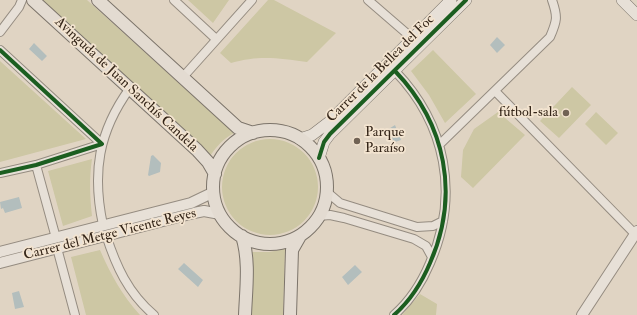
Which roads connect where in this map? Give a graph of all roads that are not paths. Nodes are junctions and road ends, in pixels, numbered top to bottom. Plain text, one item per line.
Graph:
1 (22, 0) edge
2 (33, 0) edge
3 (98, 0) edge
4 (174, 0) edge
5 (252, 0) edge
6 (368, 0) edge
7 (451, 0) edge
8 (466, 0) edge
9 (552, 0) edge
10 (622, 0) edge
11 (637, 16) edge
12 (0, 32) edge
13 (412, 38) junction
14 (216, 39) junction
15 (0, 50) edge
16 (395, 71) junction
17 (182, 77) junction
18 (130, 88) junction
19 (495, 91) junction
20 (252, 133) junction
21 (300, 139) junction
22 (102, 144) junction
23 (439, 145) junction
24 (318, 158) junction
25 (36, 165) junction
26 (0, 173) edge
27 (215, 174) junction
28 (214, 192) junction
29 (327, 192) junction
30 (220, 214) junction
31 (320, 216) junction
32 (443, 221) junction
33 (104, 230) junction
34 (636, 232) edge
35 (242, 236) junction
36 (300, 236) junction
37 (57, 243) junction
38 (0, 252) edge
39 (432, 257) junction
40 (0, 263) edge
41 (75, 315) edge
42 (154, 315) edge
43 (245, 315) edge
44 (290, 315) edge
45 (394, 315) edge
46 (582, 315) edge

1 - 12 street
2 - 18 main road, Avinguda de Juan Sanchís Candela
3 - 17 main road
4 - 14 street
5 - 14 street
6 - 13 street
7 - 13 main road, Carrer de la Bellea del Foc
8 - 16 main road, Carrer de la Bellea del Foc
9 - 19 street
10 - 11 main road
13 - 21 main road, Carrer de la Bellea del Foc
14 - 17 street
15 - 22 street
16 - 23 street
16 - 24 main road, Carrer de la Bellea del Foc
17 - 20 main road
18 - 22 street
18 - 27 main road, Avinguda de Juan Sanchís Candela
19 - 23 street
19 - 34 street
20 - 21 main road
20 - 27 main road
21 - 24 main road
22 - 25 street
22 - 33 street
23 - 32 street
24 - 29 main road
25 - 26 street
25 - 37 street
27 - 28 main road
28 - 30 main road
28 - 33 street, Carrer del Metge Vicente Reyes
29 - 31 main road
29 - 32 street
30 - 33 street, Carrer del Metge Vicente Reyes
30 - 35 main road
31 - 36 main road
31 - 39 street
32 - 39 street
33 - 37 street, Carrer del Metge Vicente Reyes
33 - 42 street
34 - 46 street
35 - 36 main road
35 - 43 main road
36 - 44 main road
37 - 38 street, Carrer del Metge Vicente Reyes
37 - 40 street, Carrer del Metge Vicente Reyes
37 - 41 street
39 - 45 street

